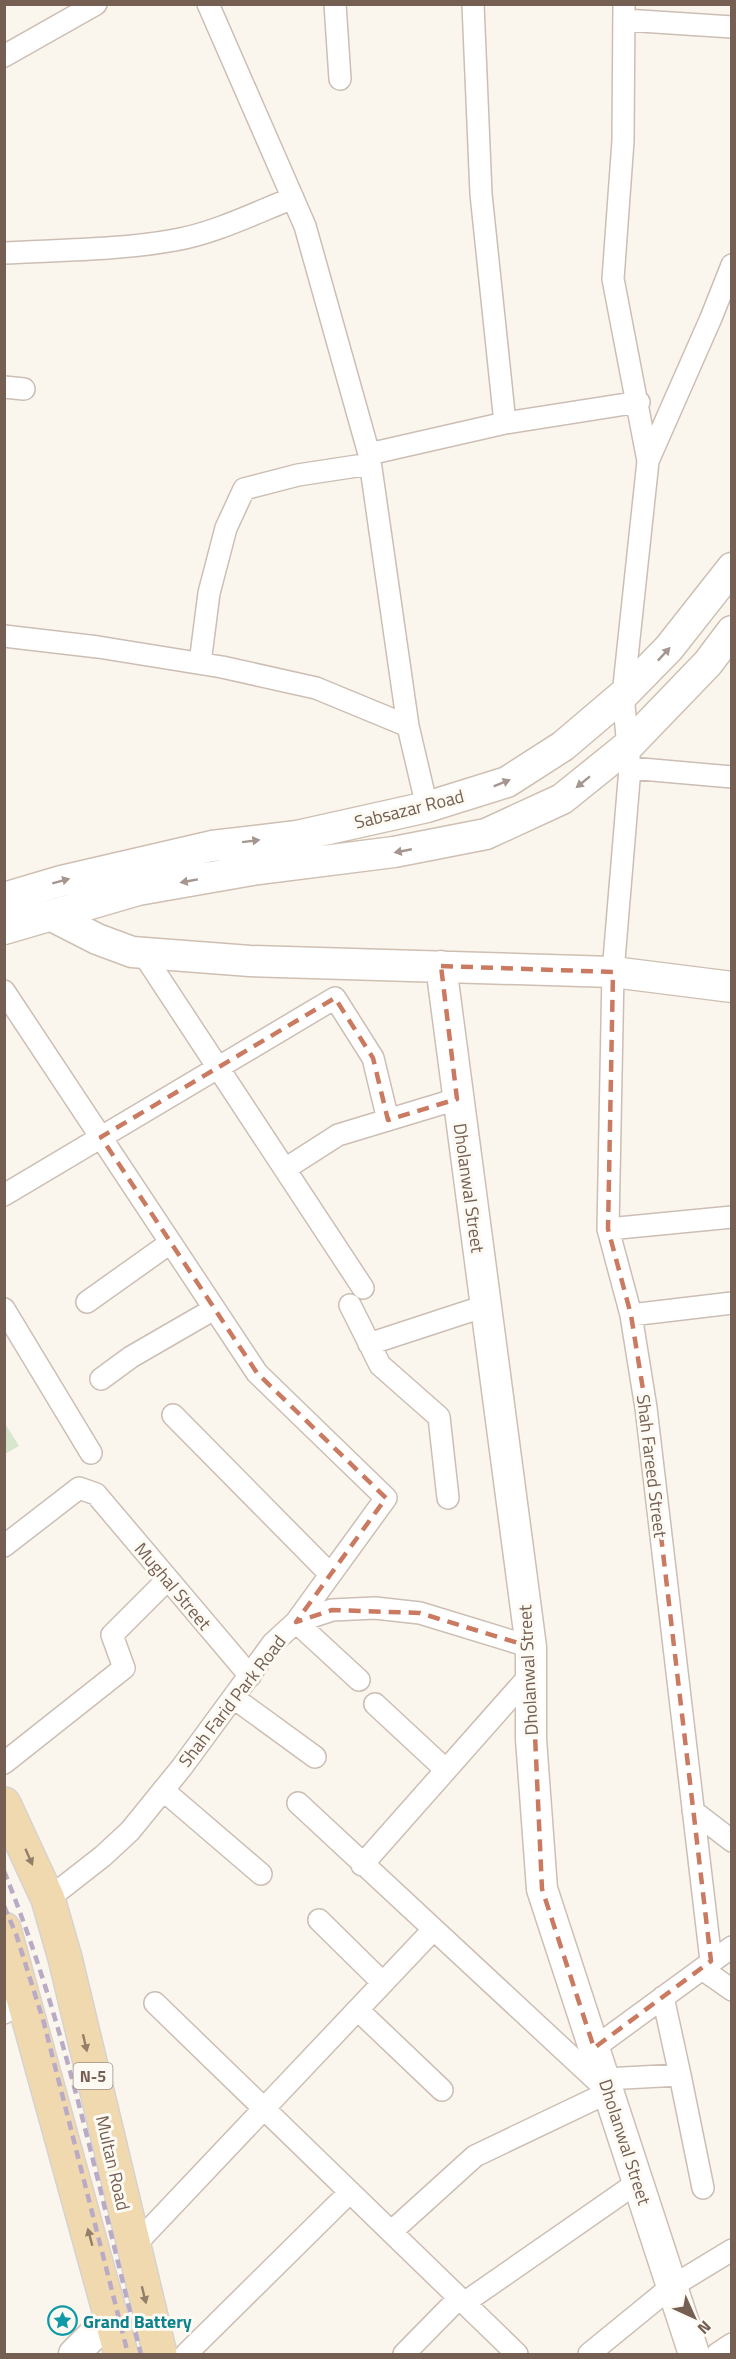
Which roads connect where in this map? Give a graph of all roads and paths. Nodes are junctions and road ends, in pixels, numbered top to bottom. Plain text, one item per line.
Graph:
1 (96, 4) edge
2 (208, 4) edge
3 (335, 4) edge
4 (473, 4) edge
5 (625, 12) edge
6 (732, 27) edge
7 (4, 56) edge
8 (340, 80) dead end
9 (293, 198) junction
10 (4, 253) edge
11 (732, 265) edge
12 (639, 402) junction
13 (506, 423) junction
14 (369, 459) junction
15 (648, 461) junction
16 (732, 568) edge
17 (732, 631) edge
18 (4, 636) edge
19 (200, 663) junction
20 (623, 696) junction
21 (408, 726) junction
22 (629, 757) junction
23 (732, 777) edge
24 (427, 807) junction
25 (101, 885) junction
26 (4, 898) edge
27 (52, 916) junction
28 (4, 929) edge
29 (142, 952) junction
30 (441, 966) junction
31 (613, 972) junction
32 (732, 987) edge
33 (4, 991) edge
34 (218, 1068) junction
35 (457, 1099) junction
36 (388, 1120) junction
37 (101, 1137) junction
38 (285, 1169) junction
39 (5, 1194) edge
40 (732, 1217) edge
41 (608, 1229) junction
42 (170, 1243) junction
43 (363, 1288) dead end
44 (87, 1302) dead end
45 (732, 1303) edge
46 (350, 1305) dead end
47 (485, 1306) junction
48 (4, 1309) edge
49 (214, 1309) junction
50 (631, 1315) junction
51 (369, 1344) junction
52 (101, 1379) dead end
53 (173, 1415) dead end
54 (92, 1453) dead end
55 (448, 1498) dead end
56 (4, 1546) edge
57 (330, 1574) junction
58 (167, 1580) junction
59 (296, 1622) junction
60 (531, 1660) junction
61 (250, 1676) junction
62 (359, 1680) dead end
63 (234, 1698) junction
64 (375, 1704) dead end
65 (315, 1757) dead end
66 (4, 1763) edge
67 (446, 1770) junction
68 (163, 1790) junction
69 (298, 1803) dead end
70 (4, 1804) edge
71 (693, 1811) junction
72 (732, 1841) edge
73 (362, 1865) junction
74 (261, 1874) dead end
75 (48, 1899) junction
76 (319, 1920) dead end
77 (4, 1929) edge
78 (434, 1930) junction
79 (732, 1947) edge
80 (706, 1965) junction
81 (383, 1983) junction
82 (732, 1990) edge
83 (663, 1997) junction
84 (155, 2003) dead end
85 (14, 2005) edge
86 (358, 2010) junction
87 (594, 2048) junction
88 (680, 2075) junction
89 (607, 2086) junction
90 (442, 2090) dead end
91 (264, 2109) junction
92 (638, 2182) junction
93 (703, 2188) dead end
94 (350, 2193) junction
95 (391, 2232) junction
96 (133, 2247) junction
97 (732, 2250) edge
98 (672, 2287) junction
99 (461, 2300) junction
100 (111, 2317) junction
101 (732, 2344) edge
102 (74, 2355) edge
103 (121, 2355) edge
104 (160, 2355) edge
105 (186, 2355) edge
106 (404, 2355) edge
107 (517, 2355) edge
108 (589, 2355) edge
109 (694, 2355) edge
110 (717, 2355) edge

1 - 7 street
2 - 9 street
3 - 8 street
4 - 13 street
5 - 6 street
5 - 12 street
9 - 10 street
9 - 14 street
11 - 15 street
12 - 13 street
12 - 15 street
13 - 14 street
14 - 19 street
14 - 21 street
15 - 20 street, Shah Fareed Street
20 -> 16 street, Sabsazar Road
17 - 22 street, Sabsazar Road
18 - 19 street
19 - 21 street
20 - 22 street, Shah Fareed Street
24 -> 20 street, Sabsazar Road
21 - 24 street
22 - 23 street
22 -> 25 street, Sabsazar Road
22 - 31 street, Shah Fareed Street
25 -> 24 street, Sabsazar Road
26 -> 25 street, Sabsazar Road
25 - 27 street, Sabsazar Road
27 - 28 street, Sabsazar Road
27 - 29 street
29 - 30 street
29 - 34 street
30 - 31 street
30 - 35 street, Dholanwal Street
31 - 32 street
31 - 41 street, Shah Fareed Street
33 - 37 street
34 - 36 street
34 - 37 street
34 - 38 street
35 - 36 street
35 - 47 street, Dholanwal Street
36 - 38 street
37 - 39 street
37 - 42 street
38 - 43 street
40 - 41 street
41 - 50 street, Shah Fareed Street
42 - 44 street
42 - 49 street
45 - 50 street
46 - 51 street
47 - 51 street
47 - 60 street, Dholanwal Street
48 - 54 street
49 - 52 street
49 - 57 street
50 - 71 street, Shah Fareed Street
51 - 55 street
53 - 57 street
56 - 58 street, Mughal Street
57 - 59 street
58 - 61 street, Mughal Street
58 - 66 street
59 - 60 street, Shah Farid Park Road
59 - 61 street, Shah Farid Park Road
59 - 62 street
60 - 67 street
60 - 87 street, Dholanwal Street
61 - 63 street, Shah Farid Park Road
63 - 65 street
63 - 68 street, Shah Farid Park Road
64 - 67 street
67 - 73 street
68 - 74 street
68 - 75 street, Shah Farid Park Road
69 - 73 street
70 -> 75 main road, Multan Road / N-5
71 - 72 street
71 - 80 street, Shah Fareed Street
73 - 78 street
75 -> 96 main road, Multan Road / N-5
76 - 81 street
77 - 85 main road, N-5
78 - 81 street
78 - 89 street
79 - 80 street
80 - 82 street
80 - 83 street
81 - 86 street
83 - 87 street
83 - 88 street
84 - 91 street
100 -> 85 main road, N-5
86 - 90 street
86 - 91 street
87 - 89 street, Dholanwal Street
88 - 89 street
88 - 93 street
89 - 92 street, Dholanwal Street
89 - 95 street
91 - 94 street
91 - 96 street
92 - 98 street, Dholanwal Street
92 - 99 street
94 - 95 street
94 - 105 street
95 - 99 street
96 -> 104 main road, Multan Road / N-5
97 - 98 street
98 - 108 street
98 - 109 street, Dholanwal Street
99 - 106 street
99 - 107 street
100 - 102 street
100 - 103 main road, N-5
101 - 110 street

